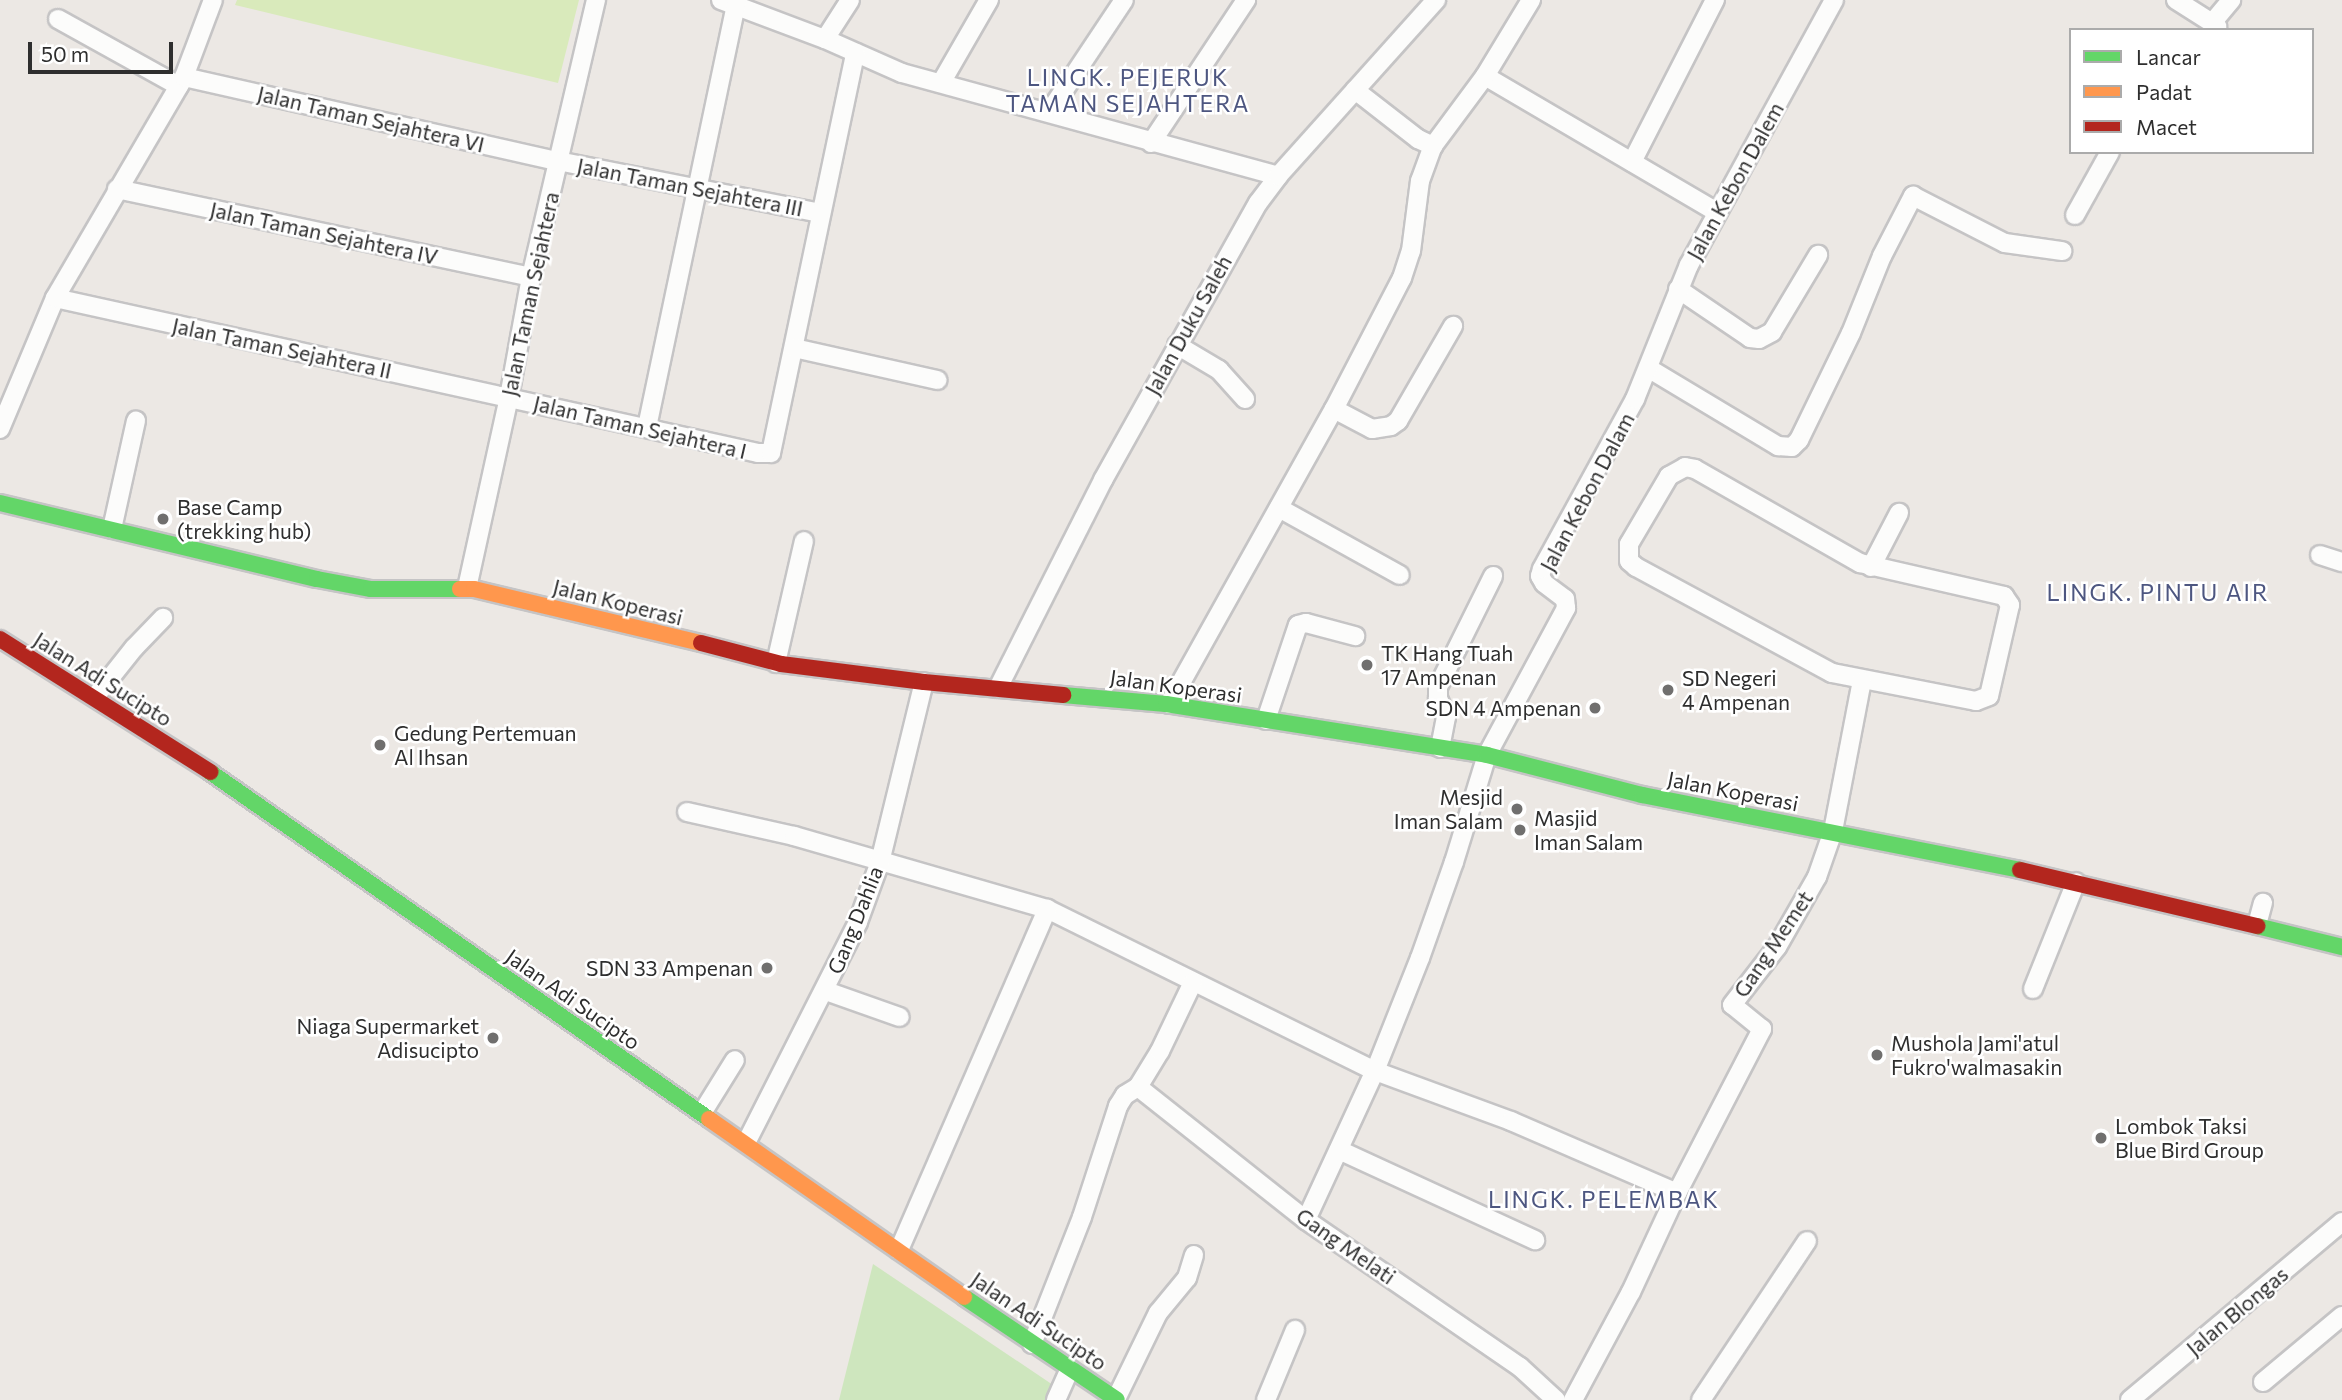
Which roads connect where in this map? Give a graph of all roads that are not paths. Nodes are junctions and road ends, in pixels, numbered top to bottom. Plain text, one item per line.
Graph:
1 (213, 0) edge
2 (596, 0) edge
3 (849, 0) edge
4 (989, 0) edge
5 (1124, 0) edge
6 (1246, 0) edge
7 (1436, 0) edge
8 (1531, 0) edge
9 (1715, 0) edge
10 (1834, 0) edge
11 (2176, 0) edge
12 (2231, 0) edge
13 (731, 1) edge
14 (58, 19) dead end
15 (2204, 24) edge
16 (825, 39) junction
17 (855, 53) junction
18 (1485, 76) junction
19 (182, 82) junction
20 (941, 83) junction
21 (1355, 90) junction
22 (1050, 111) junction
23 (1151, 143) junction
24 (1433, 146) junction
25 (2109, 154) edge
26 (558, 161) junction
27 (1632, 162) junction
28 (1278, 176) junction
29 (117, 189) junction
30 (696, 189) junction
31 (1717, 212) junction
32 (821, 213) junction
33 (2075, 215) dead end
34 (2062, 251) dead end
35 (1818, 255) dead end
36 (531, 277) junction
37 (1678, 289) junction
38 (55, 298) junction
39 (1453, 326) dead end
40 (1177, 345) junction
41 (794, 348) junction
42 (1648, 368) junction
43 (937, 380) dead end
44 (509, 397) junction
45 (1245, 398) dead end
46 (1334, 409) junction
47 (136, 421) dead end
48 (647, 427) junction
49 (0, 429) edge
50 (0, 503) edge
51 (1279, 508) junction
52 (1899, 513) dead end
53 (112, 530) junction
54 (804, 541) dead end
55 (2320, 555) dead end
56 (2342, 562) edge
57 (1871, 567) junction
58 (1401, 575) dead end
59 (1493, 576) dead end
60 (467, 588) junction
61 (163, 618) dead end
62 (1355, 636) dead end
63 (0, 639) edge
64 (776, 663) junction
65 (1862, 681) junction
66 (924, 682) junction
67 (998, 688) junction
68 (95, 697) junction
69 (1169, 704) junction
70 (1266, 720) junction
71 (1440, 748) junction
72 (1487, 755) junction
73 (687, 812) dead end
74 (1833, 831) junction
75 (880, 862) junction
76 (2076, 882) junction
77 (2263, 902) dead end
78 (1047, 909) junction
79 (2258, 925) junction
80 (2342, 947) edge
81 (1193, 982) junction
82 (2033, 989) dead end
83 (826, 991) junction
84 (900, 1017) dead end
85 (735, 1060) dead end
86 (1375, 1071) junction
87 (1138, 1087) junction
88 (702, 1114) junction
89 (746, 1143) junction
90 (1339, 1150) junction
91 (1677, 1193) junction
92 (1306, 1220) junction
93 (2342, 1222) edge
94 (1535, 1240) dead end
95 (1807, 1241) dead end
96 (899, 1250) junction
97 (1195, 1255) dead end
98 (2342, 1316) edge
99 (1294, 1330) dead end
100 (1032, 1344) junction
101 (1070, 1369) junction
102 (2263, 1382) dead end
103 (1056, 1400) edge
104 (1116, 1400) edge
105 (1266, 1400) edge
106 (1556, 1400) edge
107 (1573, 1400) edge
108 (1701, 1400) edge
109 (2130, 1400) edge

1 - 19 street
2 - 26 street, Jalan Taman Sejahtera
3 - 16 street
4 - 20 street
5 - 22 street
6 - 23 street
7 - 21 street, Jalan Duku Saleh
8 - 18 street
9 - 27 street
10 - 31 street, Jalan Kebon Dalem
11 - 15 street
12 - 15 street
13 - 16 street
13 - 30 street
14 - 19 street, Jalan Taman Sejahtera VI
16 - 17 street
17 - 20 street
17 - 32 street
18 - 24 street
18 - 27 street
19 - 26 street, Jalan Taman Sejahtera VI
19 - 29 street
20 - 22 street
21 - 24 street
21 - 28 street, Jalan Duku Saleh
22 - 23 street
23 - 28 street
24 - 46 street
25 - 33 street
26 - 30 street, Jalan Taman Sejahtera III
26 - 36 street, Jalan Taman Sejahtera
27 - 31 street
28 - 40 street, Jalan Duku Saleh
29 - 36 street, Jalan Taman Sejahtera IV
29 - 38 street
30 - 32 street, Jalan Taman Sejahtera III
30 - 48 street
31 - 37 street, Jalan Kebon Dalem
32 - 41 street
34 - 42 street
35 - 37 street
36 - 44 street, Jalan Taman Sejahtera
37 - 42 street, Jalan Kebon Dalem
38 - 44 street, Jalan Taman Sejahtera II
38 - 49 street
39 - 46 street
40 - 45 street
40 - 67 street, Jalan Duku Saleh
41 - 43 street
41 - 48 street, Jalan Taman Sejahtera I
42 - 72 street, Jalan Kebon Dalam
44 - 48 street, Jalan Taman Sejahtera I
44 - 60 street, Jalan Taman Sejahtera
46 - 51 street
47 - 53 street
50 - 53 main road, Jalan Koperasi
51 - 58 street
51 - 69 street
52 - 57 street
53 - 60 main road, Jalan Koperasi
54 - 64 street
55 - 56 street
57 - 65 street
57 - 65 street
59 - 71 street
60 - 64 main road, Jalan Koperasi
61 - 68 street
62 - 70 street
63 - 68 main road, Jalan Adi Sucipto
64 - 66 main road, Jalan Koperasi
65 - 74 street
66 - 67 main road, Jalan Koperasi
66 - 75 street, Gang Dahlia
67 - 69 main road, Jalan Koperasi
68 - 88 main road, Jalan Adi Sucipto
69 - 70 main road, Jalan Koperasi
70 - 71 main road, Jalan Koperasi
71 - 72 main road, Jalan Koperasi
72 - 74 main road, Jalan Koperasi
72 - 86 street
73 - 75 street
74 - 76 main road, Jalan Koperasi
74 - 91 street, Gang Memet
75 - 78 street
75 - 83 street, Gang Dahlia
76 - 79 main road, Jalan Koperasi
76 - 82 street
77 - 79 street
78 - 81 street
78 - 96 street
79 - 80 main road, Jalan Koperasi
81 - 86 street
81 - 87 street
83 - 84 street
83 - 89 street, Gang Dahlia
85 - 88 street
86 - 90 street
86 - 91 street
87 - 92 street, Gang Melati
87 - 100 street
88 - 89 main road, Jalan Adi Sucipto
89 - 96 main road, Jalan Adi Sucipto
90 - 92 street
90 - 94 street
91 - 107 street
92 - 106 street, Gang Melati
93 - 109 street, Jalan Blongas
95 - 108 street
96 - 100 main road, Jalan Adi Sucipto
97 - 104 street
98 - 102 street
99 - 105 street
100 - 101 main road, Jalan Adi Sucipto
101 - 103 street
101 - 104 main road, Jalan Adi Sucipto

